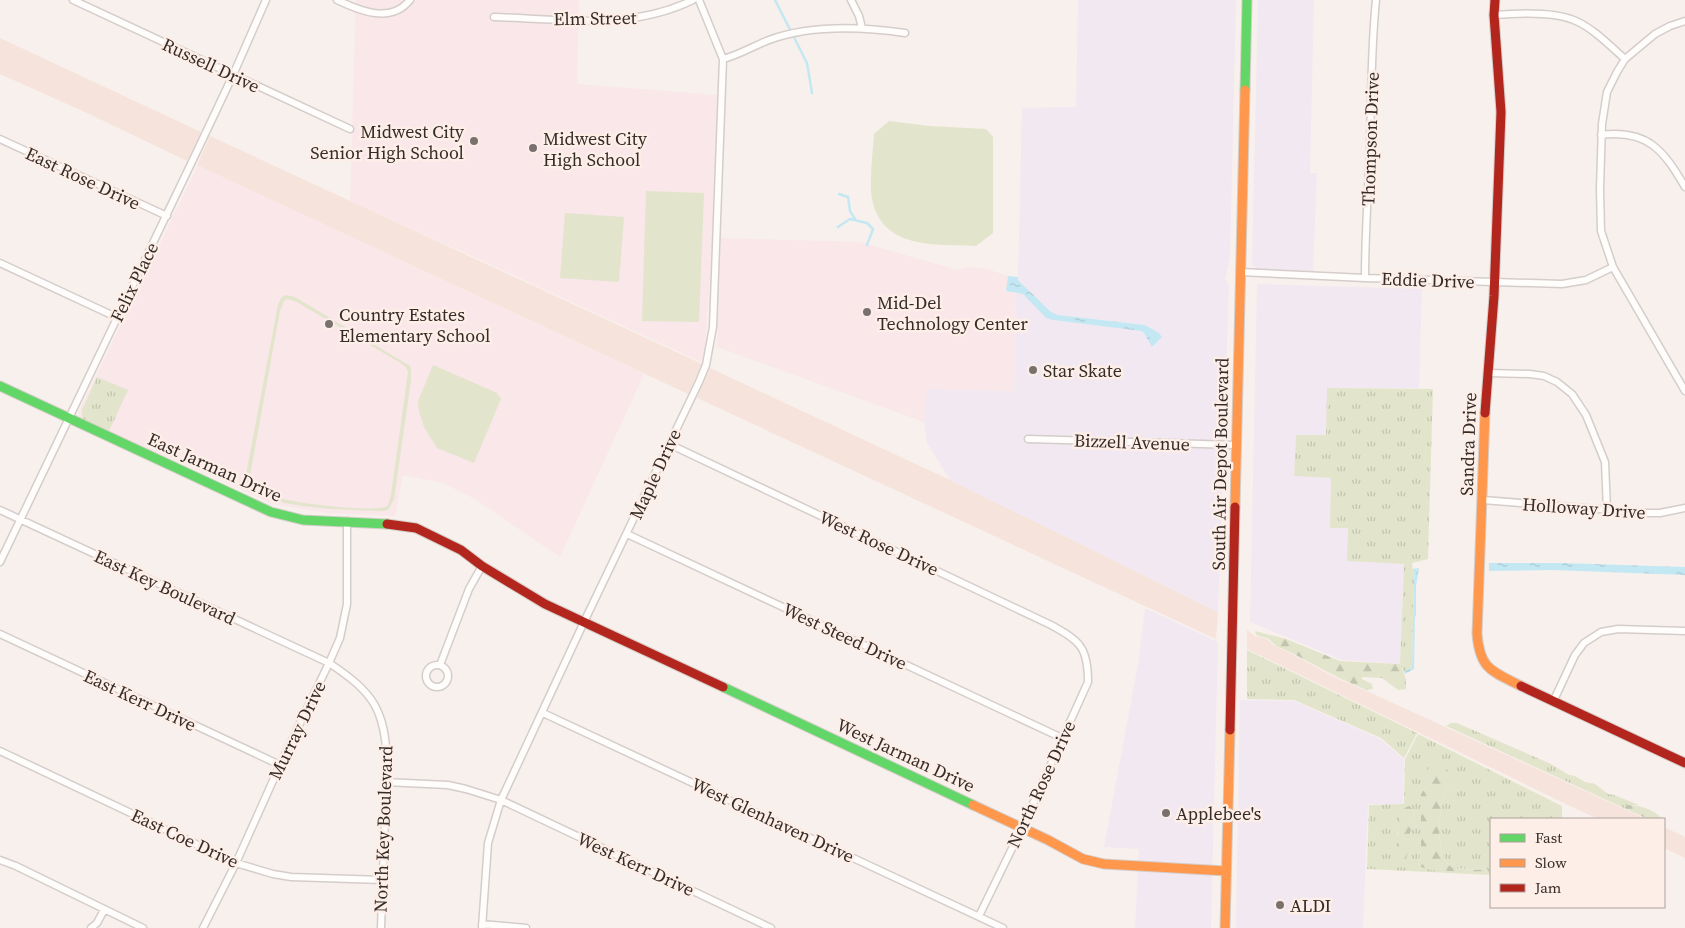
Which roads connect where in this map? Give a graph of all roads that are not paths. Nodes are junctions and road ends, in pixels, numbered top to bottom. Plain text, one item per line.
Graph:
1 (73, 0) edge
2 (266, 0) edge
3 (337, 0) edge
4 (410, 0) edge
5 (693, 0) edge
6 (699, 0) edge
7 (851, 0) edge
8 (1247, 0) edge
9 (1376, 0) edge
10 (1495, 0) edge
11 (1494, 15) junction
12 (494, 17) dead end
13 (1685, 21) edge
14 (862, 28) junction
15 (905, 33) dead end
16 (1625, 59) junction
17 (723, 60) junction
18 (233, 75) junction
19 (350, 129) dead end
20 (1602, 135) junction
21 (0, 139) edge
22 (1685, 187) edge
23 (167, 216) junction
24 (0, 263) edge
25 (1613, 267) junction
26 (1240, 272) junction
27 (1365, 278) junction
28 (1495, 282) junction
29 (116, 317) junction
30 (1488, 373) junction
31 (0, 386) edge
32 (1685, 391) edge
33 (69, 419) junction
34 (1028, 439) dead end
35 (669, 444) junction
36 (1236, 445) junction
37 (1483, 500) junction
38 (1685, 508) edge
39 (0, 510) edge
40 (1607, 510) junction
41 (20, 519) junction
42 (347, 521) junction
43 (627, 534) junction
44 (0, 562) edge
45 (482, 566) junction
46 (584, 622) junction
47 (1685, 631) edge
48 (0, 634) edge
49 (1083, 649) joint
50 (330, 664) junction
51 (440, 665) dead end
52 (1553, 702) junction
53 (542, 712) junction
54 (1062, 738) junction
55 (0, 751) edge
56 (1685, 763) edge
57 (280, 765) junction
58 (385, 782) junction
59 (501, 800) junction
60 (1022, 828) junction
61 (0, 860) edge
62 (236, 863) junction
63 (1226, 871) junction
64 (383, 880) junction
65 (104, 910) junction
66 (979, 916) junction
67 (482, 926) edge
68 (91, 928) edge
69 (143, 928) edge
70 (203, 928) edge
71 (381, 928) edge
72 (526, 928) edge
73 (771, 928) edge
74 (1003, 928) edge
75 (1226, 928) edge

1 - 18 street, Russell Drive
2 - 18 street, Felix Place
3 - 4 street
5 - 12 street, Elm Street
6 - 17 street, Maple Drive
7 - 14 street
8 - 26 street, South Air Depot Boulevard
9 - 27 street, Thompson Drive
10 - 11 street, Sandra Drive
11 - 16 street
11 - 28 street, Sandra Drive
13 - 16 street
14 - 15 street
14 - 17 street
16 - 20 street
17 - 35 street, Maple Drive
18 - 19 street, Russell Drive
18 - 23 street, Felix Place
20 - 22 street
20 - 25 street
21 - 23 street, East Rose Drive
23 - 29 street, Felix Place
24 - 29 street
25 - 28 street, Eddie Drive
25 - 32 street
26 - 27 street, Eddie Drive
26 - 36 street, South Air Depot Boulevard
27 - 28 street, Eddie Drive
28 - 30 street, Sandra Drive
29 - 33 street, Felix Place
30 - 37 street, Sandra Drive
30 - 40 street
31 - 33 street, East Jarman Drive
33 - 41 street, Felix Place
33 - 42 street, East Jarman Drive
34 - 36 street, Bizzell Avenue
35 - 43 street, Maple Drive
35 - 49 street, West Rose Drive
36 - 63 street, South Air Depot Boulevard
37 - 40 street, Holloway Drive
37 - 52 street, Sandra Drive
38 - 40 street, Holloway Drive
39 - 41 street, East Key Boulevard
41 - 44 street, Felix Place
41 - 50 street, East Key Boulevard
42 - 45 street, East Jarman Drive
42 - 50 street, Murray Drive
43 - 46 street, Maple Drive
43 - 54 street, West Steed Drive
45 - 46 street, East Jarman Drive
45 - 51 street
46 - 53 street, Maple Drive
46 - 60 street, West Jarman Drive
47 - 52 street
48 - 57 street, East Kerr Drive
49 - 54 street, North Rose Drive
50 - 57 street, Murray Drive
50 - 58 street, North Key Boulevard
52 - 56 street, Sandra Drive
53 - 59 street, Maple Drive
53 - 66 street, West Glenhaven Drive
54 - 60 street, North Rose Drive
55 - 62 street, East Coe Drive
57 - 62 street, Murray Drive
58 - 59 street
58 - 64 street, North Key Boulevard
59 - 67 street, Maple Drive
59 - 73 street, West Kerr Drive
60 - 63 street, West Jarman Drive
60 - 66 street, North Rose Drive
61 - 65 street
62 - 64 street, East Coe Drive
62 - 70 street, Murray Drive
63 - 75 street, South Air Depot Boulevard
64 - 71 street, North Key Boulevard
65 - 68 street
65 - 69 street
66 - 74 street, West Glenhaven Drive
67 - 72 street

